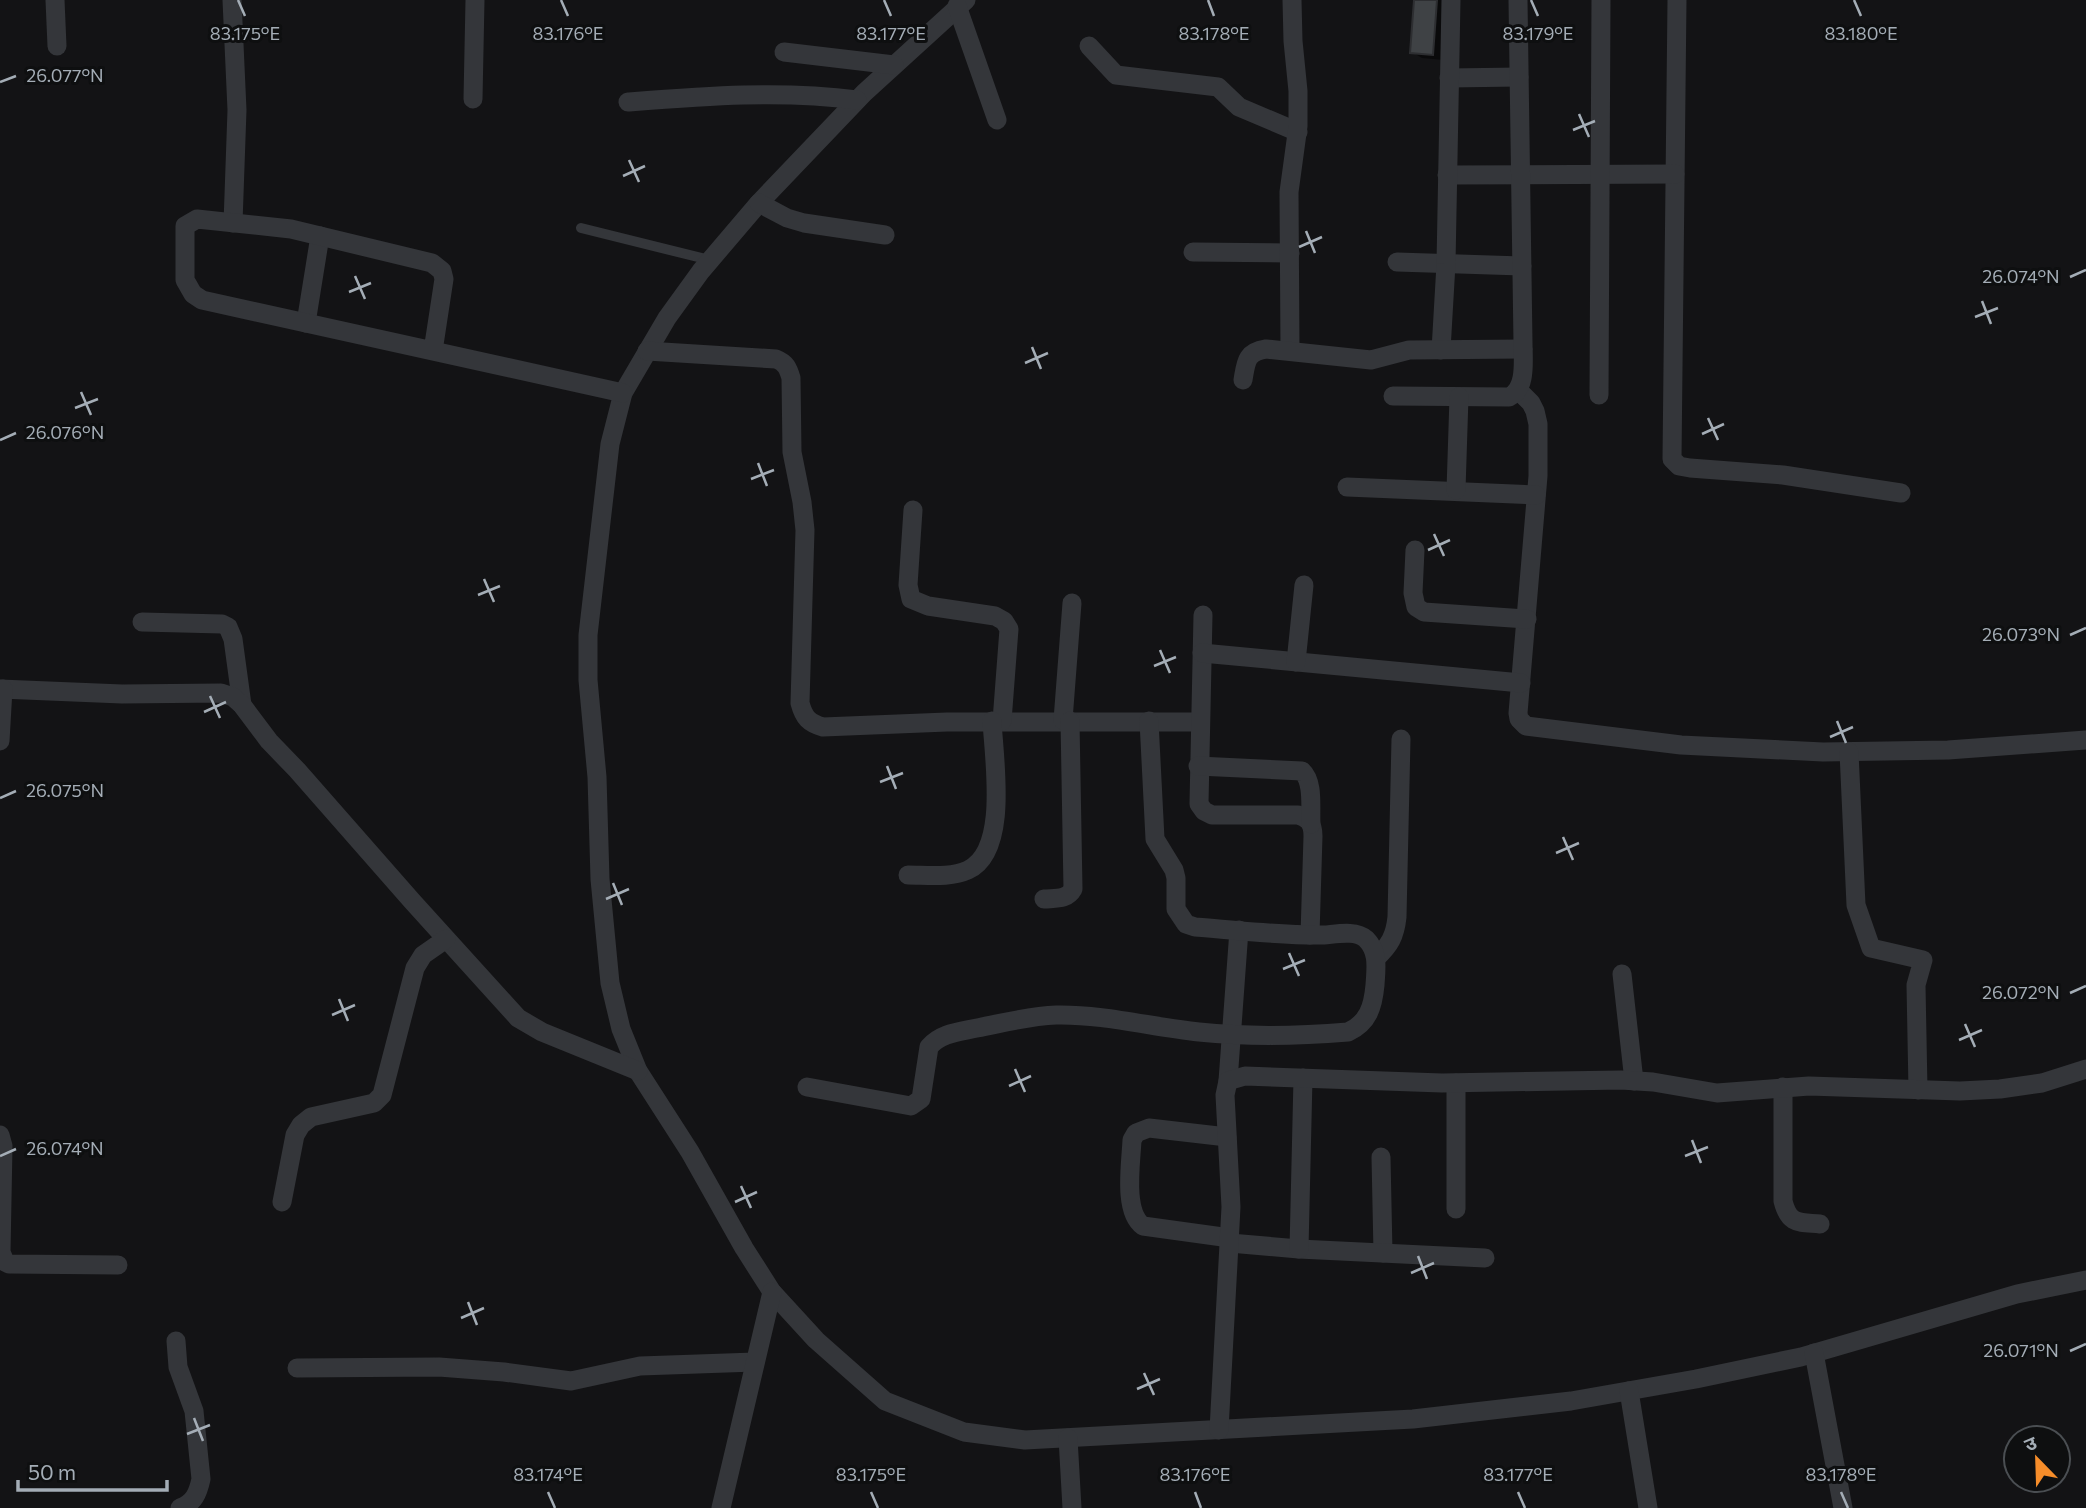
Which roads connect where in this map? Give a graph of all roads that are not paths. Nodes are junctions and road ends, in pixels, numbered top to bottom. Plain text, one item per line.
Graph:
1 (55, 0) edge
2 (232, 0) edge
3 (475, 0) edge
4 (1292, 0) edge
5 (1451, 0) edge
6 (1518, 0) edge
7 (1601, 0) edge
8 (1677, 0) edge
9 (962, 3) edge
10 (57, 46) dead end
11 (1089, 46) dead end
12 (784, 51) dead end
13 (894, 65) junction
14 (1519, 77) junction
15 (1449, 78) junction
16 (473, 99) dead end
17 (857, 100) junction
18 (628, 102) dead end
19 (997, 120) dead end
20 (1298, 132) junction
21 (1675, 174) junction
22 (1520, 175) junction
23 (1447, 176) junction
24 (1601, 176) junction
25 (759, 204) junction
26 (233, 223) junction
27 (581, 228) dead end
28 (885, 235) dead end
29 (320, 236) junction
30 (1193, 252) dead end
31 (1290, 253) junction
32 (710, 260) junction
33 (1397, 262) dead end
34 (1446, 264) junction
35 (1522, 267) junction
36 (306, 323) junction
37 (1441, 349) junction
38 (1523, 349) junction
39 (433, 351) junction
40 (647, 351) junction
41 (1290, 351) junction
42 (1243, 380) dead end
43 (1519, 391) junction
44 (623, 393) junction
45 (1599, 395) dead end
46 (1393, 396) dead end
47 (1459, 397) junction
48 (1347, 487) dead end
49 (1456, 490) junction
50 (1901, 493) dead end
51 (1536, 495) junction
52 (913, 510) dead end
53 (1415, 550) dead end
54 (1304, 585) dead end
55 (1072, 603) dead end
56 (1203, 615) dead end
57 (1527, 619) junction
58 (142, 622) dead end
59 (1202, 653) junction
60 (1296, 662) junction
61 (1521, 683) junction
62 (2, 689) edge
63 (242, 705) junction
64 (1067, 720) junction
65 (997, 721) junction
66 (1149, 722) junction
67 (1199, 722) junction
68 (1401, 739) dead end
69 (0, 740) edge
70 (2086, 740) edge
71 (1849, 752) junction
72 (1198, 766) junction
73 (1311, 824) junction
74 (908, 875) dead end
75 (1044, 899) dead end
76 (1239, 930) junction
77 (1310, 935) junction
78 (446, 939) junction
79 (1377, 958) junction
80 (1622, 974) dead end
81 (1231, 1034) junction
82 (2086, 1069) edge
83 (638, 1071) junction
84 (1303, 1078) junction
85 (1228, 1081) junction
86 (1634, 1081) junction
87 (1456, 1083) junction
88 (807, 1087) dead end
89 (1783, 1087) junction
90 (1918, 1090) junction
91 (0, 1135) edge
92 (1227, 1137) junction
93 (1381, 1157) dead end
94 (282, 1202) dead end
95 (1457, 1209) dead end
96 (1821, 1224) dead end
97 (1230, 1240) junction
98 (1299, 1250) junction
99 (1383, 1253) junction
100 (1485, 1258) dead end
101 (118, 1265) dead end
102 (2086, 1280) edge
103 (772, 1292) junction
104 (176, 1341) dead end
105 (1814, 1353) junction
106 (755, 1362) junction
107 (297, 1368) dead end
108 (1629, 1391) junction
109 (1219, 1430) junction
110 (1068, 1438) junction
111 (180, 1508) edge
112 (720, 1508) edge
113 (1072, 1508) edge
114 (1648, 1508) edge
115 (1843, 1508) edge

1 - 10 street
2 - 26 street
3 - 16 street
4 - 20 street
5 - 15 street
6 - 14 street
7 - 24 street
8 - 21 street
9 - 13 street
9 - 19 street
11 - 20 street
12 - 13 street
13 - 17 street
14 - 15 street
14 - 22 street
15 - 23 street
17 - 18 street
17 - 25 street
20 - 31 street
21 - 24 street
21 - 50 street
22 - 23 street
22 - 24 street
22 - 35 street
23 - 34 street
24 - 45 street
25 - 28 street
25 - 32 street
26 - 29 street
26 - 36 street
27 - 32 lane
29 - 36 street
29 - 39 street
30 - 31 street
31 - 41 street
32 - 40 street
33 - 34 street
34 - 35 street
34 - 37 street
35 - 38 street
36 - 39 street
37 - 38 street
37 - 41 street
38 - 43 street
39 - 44 street
40 - 44 street
40 - 65 street
41 - 42 street
43 - 47 street
43 - 51 street
44 - 83 street
46 - 47 street
47 - 49 street
48 - 49 street
49 - 51 street
51 - 57 street
52 - 65 street
53 - 57 street
54 - 60 street
55 - 64 street
56 - 59 street
57 - 61 street
58 - 63 street
59 - 60 street
59 - 67 street
60 - 61 street
61 - 71 street
62 - 63 street
62 - 69 street
63 - 78 street
64 - 65 street
64 - 66 street
64 - 75 street
65 - 74 street
66 - 67 street
66 - 76 street
67 - 72 street
68 - 79 street
70 - 71 street
71 - 90 street
72 - 73 street
72 - 73 street
73 - 77 street
76 - 77 street
76 - 81 street
77 - 79 street
78 - 83 street
78 - 94 street
79 - 81 street
80 - 86 street
81 - 85 street
81 - 88 street
82 - 90 street
83 - 103 street
84 - 85 street
84 - 87 street
84 - 98 street
85 - 92 street
86 - 87 street
86 - 89 street
87 - 95 street
89 - 90 street
89 - 96 street
91 - 101 street
92 - 97 street
92 - 97 street
93 - 99 street
97 - 98 street
97 - 109 street
98 - 99 street
99 - 100 street
102 - 105 street
103 - 106 street
103 - 110 street
104 - 111 street
105 - 108 street
105 - 115 street
106 - 107 street
106 - 112 street
108 - 109 street
108 - 114 street
109 - 110 street
110 - 113 street

